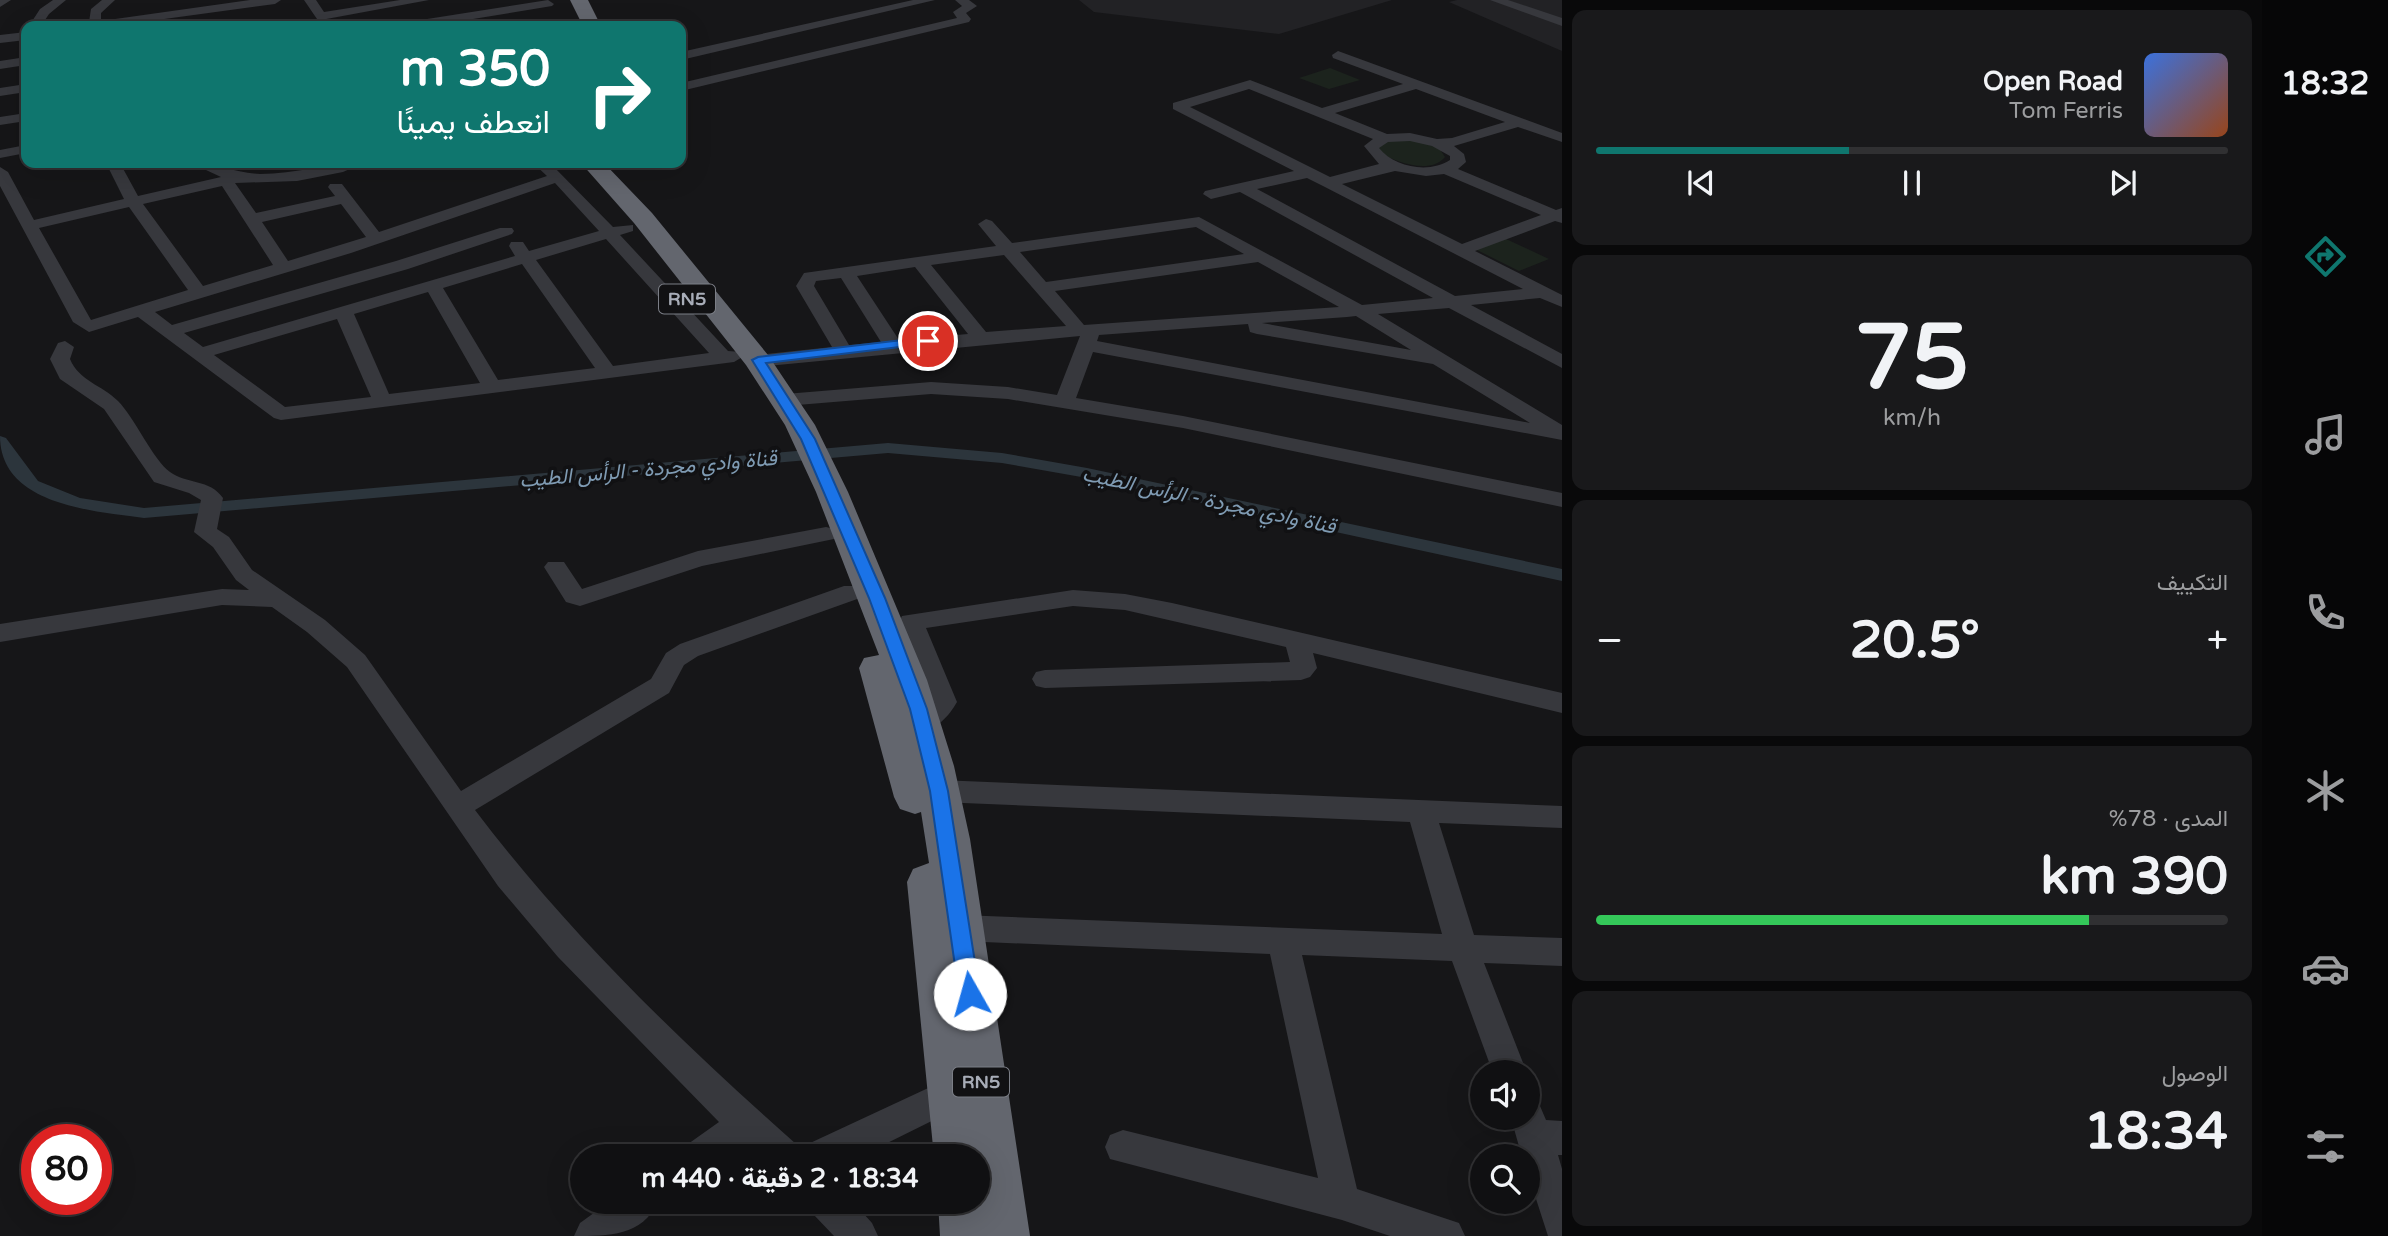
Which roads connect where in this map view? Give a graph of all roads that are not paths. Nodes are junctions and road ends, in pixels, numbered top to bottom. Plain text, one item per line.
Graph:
1 (5, 0) edge
2 (60, 0) edge
3 (109, 0) edge
4 (275, 0) edge
5 (310, 0) edge
6 (423, 0) edge
7 (467, 0) edge
8 (579, 0) edge
9 (929, 0) edge
10 (961, 0) edge
11 (1496, 0) edge
12 (1516, 0) edge
13 (395, 2) edge
14 (0, 3) edge
15 (552, 5) edge
16 (234, 8) edge
17 (480, 15) junction
18 (1562, 17) edge
19 (38, 21) edge
20 (93, 21) edge
21 (163, 21) edge
22 (325, 21) edge
23 (407, 21) edge
24 (442, 21) edge
25 (487, 21) edge
26 (573, 21) edge
27 (590, 21) edge
28 (1562, 23) edge
29 (730, 27) dead end
30 (21, 37) edge
31 (0, 39) edge
32 (752, 40) junction
33 (686, 55) edge
34 (1338, 55) dead end
35 (791, 61) junction
36 (21, 62) edge
37 (0, 65) edge
38 (807, 71) dead end
39 (1417, 84) junction
40 (1253, 85) junction
41 (686, 86) edge
42 (21, 89) edge
43 (0, 92) edge
44 (1324, 112) junction
45 (21, 118) edge
46 (0, 121) edge
47 (1525, 124) junction
48 (1562, 138) edge
49 (1380, 140) junction
50 (1437, 143) junction
51 (21, 150) edge
52 (0, 154) edge
53 (1382, 160) junction
54 (1451, 162) junction
55 (1398, 166) junction
56 (116, 168) edge
57 (209, 168) edge
58 (337, 168) edge
59 (597, 168) edge
60 (566, 170) edge
61 (0, 172) edge
62 (321, 172) junction
63 (1317, 178) junction
64 (234, 179) junction
65 (1242, 187) junction
66 (1211, 194) dead end
67 (346, 198) junction
68 (134, 203) junction
69 (1560, 214) edge
70 (495, 217) junction
71 (253, 219) junction
72 (986, 224) dead end
73 (32, 225) junction
74 (621, 234) junction
75 (376, 239) junction
76 (1007, 250) junction
77 (1463, 250) junction
78 (1264, 256) junction
79 (426, 257) junction
80 (919, 261) junction
81 (528, 262) junction
82 (284, 268) junction
83 (845, 271) junction
84 (440, 286) junction
85 (1042, 289) junction
86 (1542, 292) junction
87 (199, 293) junction
88 (1562, 302) edge
89 (1452, 303) junction
90 (142, 311) junction
91 (1360, 311) junction
92 (345, 315) junction
93 (1218, 321) junction
94 (170, 331) junction
95 (1086, 335) junction
96 (980, 337) junction
97 (892, 344) junction
98 (65, 347) dead end
99 (843, 350) junction
100 (204, 357) junction
101 (738, 358) junction
102 (1442, 362) junction
103 (1562, 362) edge
104 (608, 373) junction
105 (493, 388) junction
106 (785, 400) junction
107 (1065, 400) junction
108 (383, 401) junction
109 (1562, 435) edge
110 (798, 441) junction
111 (816, 482) junction
112 (1562, 500) edge
113 (826, 534) junction
114 (556, 567) dead end
115 (852, 592) junction
116 (278, 599) junction
117 (0, 633) edge
118 (1297, 640) junction
119 (1045, 679) dead end
120 (1562, 703) edge
121 (922, 723) junction
122 (939, 791) junction
123 (457, 807) junction
124 (1421, 811) junction
125 (1562, 817) edge
126 (961, 928) junction
127 (1283, 942) junction
128 (1462, 947) junction
129 (1562, 952) edge
130 (1505, 1060) edge
131 (954, 1092) junction
132 (747, 1122) junction
133 (1541, 1131) edge
134 (718, 1144) edge
135 (770, 1144) edge
136 (848, 1144) edge
137 (960, 1144) edge
138 (1123, 1147) dead end
139 (1342, 1202) junction
140 (623, 1214) edge
141 (838, 1214) edge
142 (966, 1214) edge
143 (1562, 1225) edge
144 (593, 1236) edge
145 (859, 1236) edge
146 (968, 1236) edge
147 (1002, 1236) edge
148 (1446, 1236) edge

1 - 14 street
2 - 19 street
3 - 20 street
4 - 16 street
5 - 22 street
6 - 13 street
7 - 17 street
8 - 27 highway
9 - 32 street
10 - 35 street
11 - 28 street
12 - 18 street
13 - 22 street
13 - 23 street
15 - 17 street
15 - 26 highway
16 - 21 street
17 - 24 street
17 - 25 street
29 - 32 street
30 - 31 street
32 - 33 street
32 - 35 street
34 - 39 street
35 - 38 street
35 - 41 street
36 - 37 street
39 - 44 street
39 - 47 street
40 - 44 street
40 - 49 street
40 - 63 street
42 - 43 street
44 - 49 street
45 - 46 street
47 - 48 street
47 - 50 street
47 - 54 street
49 - 50 street
49 - 53 street
50 - 54 street
51 - 52 street
53 - 55 street
53 - 63 street
54 - 55 street
54 - 69 street
55 - 63 street
56 - 68 street
57 - 64 street
58 - 62 street
59 - 101 highway, RN5
60 - 70 street
60 - 74 highway, RN5
61 - 73 street
62 - 64 street
62 - 67 street
63 - 65 street
63 - 77 street
64 - 68 street
64 - 71 street
65 - 66 street
65 - 89 street
67 - 71 street
67 - 75 street
68 - 73 street
68 - 87 street
69 - 77 street
70 - 75 street
70 - 79 street
70 - 81 street
71 - 82 street
72 - 76 street
73 - 90 street
74 - 81 street
74 - 101 highway, RN5
75 - 82 street
76 - 78 street
76 - 80 street
76 - 85 street
77 - 86 street
78 - 85 street
78 - 91 street
79 - 84 street
79 - 94 street
80 - 83 street
80 - 96 street
81 - 84 street
81 - 104 street
82 - 87 street
83 - 97 street
83 - 99 street
84 - 92 street
84 - 105 street
85 - 95 street
86 - 88 street
86 - 89 street
87 - 90 street
89 - 91 street
89 - 103 street
90 - 94 street
91 - 93 street
91 - 102 street
92 - 100 street
92 - 108 street
93 - 95 street
93 - 102 street
94 - 100 street
95 - 96 street
95 - 107 street
95 - 109 street
96 - 97 street
97 - 99 street
98 - 116 street
99 - 101 street
100 - 108 street
101 - 104 street
101 - 106 highway, RN5
101 - 110 highway, RN5
102 - 109 street
104 - 105 street
105 - 108 street
106 - 107 street
106 - 110 highway, RN5
107 - 112 street
110 - 111 highway, RN5
111 - 113 highway, RN5
111 - 121 highway, RN5
113 - 114 street
113 - 115 highway, RN5
115 - 123 street
115 - 131 highway, RN5
116 - 117 street
116 - 123 street
118 - 119 street
118 - 120 street
118 - 121 street
121 - 122 highway, RN5
122 - 124 street
122 - 126 highway, RN5
123 - 132 street
124 - 125 street
124 - 128 street
126 - 127 street
126 - 147 highway, RN5
127 - 128 street
127 - 139 street
128 - 129 street
128 - 130 street
131 - 136 street
131 - 137 highway, RN5
132 - 134 street
132 - 135 street
133 - 143 street
138 - 139 street
139 - 148 street
140 - 144 street
141 - 145 street
142 - 146 highway

